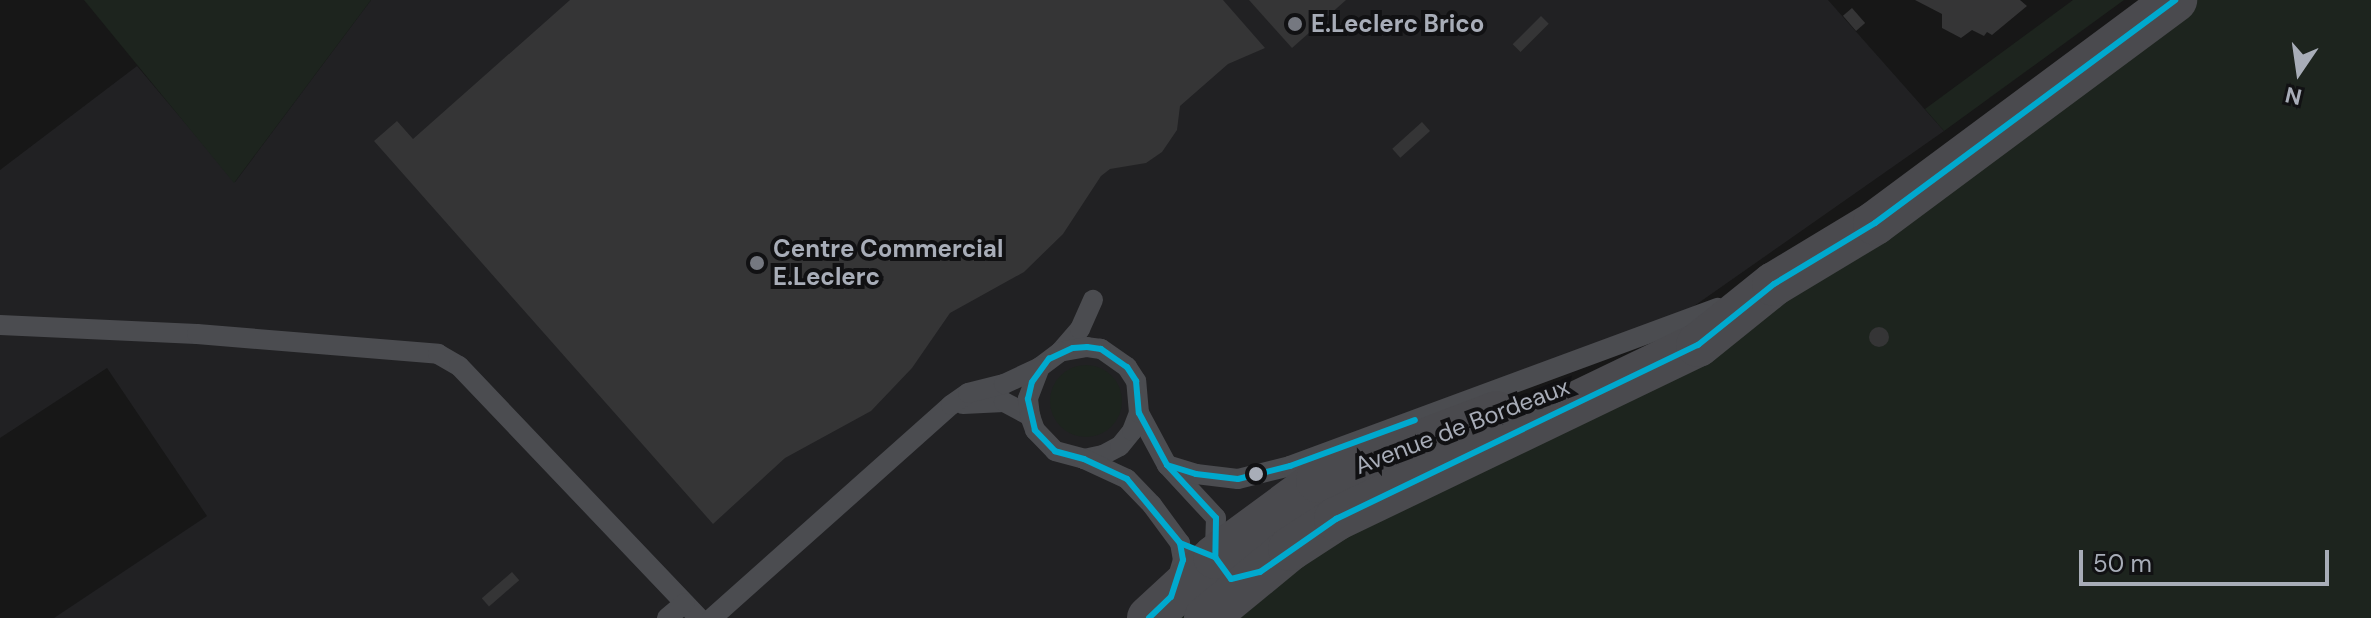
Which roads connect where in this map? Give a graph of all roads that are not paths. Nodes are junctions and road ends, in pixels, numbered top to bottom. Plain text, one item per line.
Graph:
1 (2175, 0) edge
2 (1774, 284) junction
3 (1718, 308) junction
4 (0, 325) edge
5 (1101, 349) junction
6 (1060, 352) junction
7 (1040, 367) junction
8 (951, 405) junction
9 (1139, 413) junction
10 (1030, 416) junction
11 (1084, 459) junction
12 (1167, 465) junction
13 (1222, 563) junction
14 (692, 611) edge
15 (1179, 613) edge
16 (667, 618) edge
17 (712, 618) edge

1 - 2 main road, Avenue de Bordeaux
2 - 3 main road, Avenue de Bordeaux
2 - 13 main road, Avenue de Bordeaux
3 - 12 lane
3 - 13 main road, Avenue de Bordeaux
4 - 14 lane
5 - 6 lane
5 - 6 lane
5 - 9 lane
6 - 7 lane
7 - 8 lane
7 - 10 lane
8 - 10 lane
8 - 17 lane
9 - 11 lane
9 - 12 lane
10 - 11 lane
11 - 13 lane
12 - 13 lane
13 - 15 main road
14 - 16 lane

